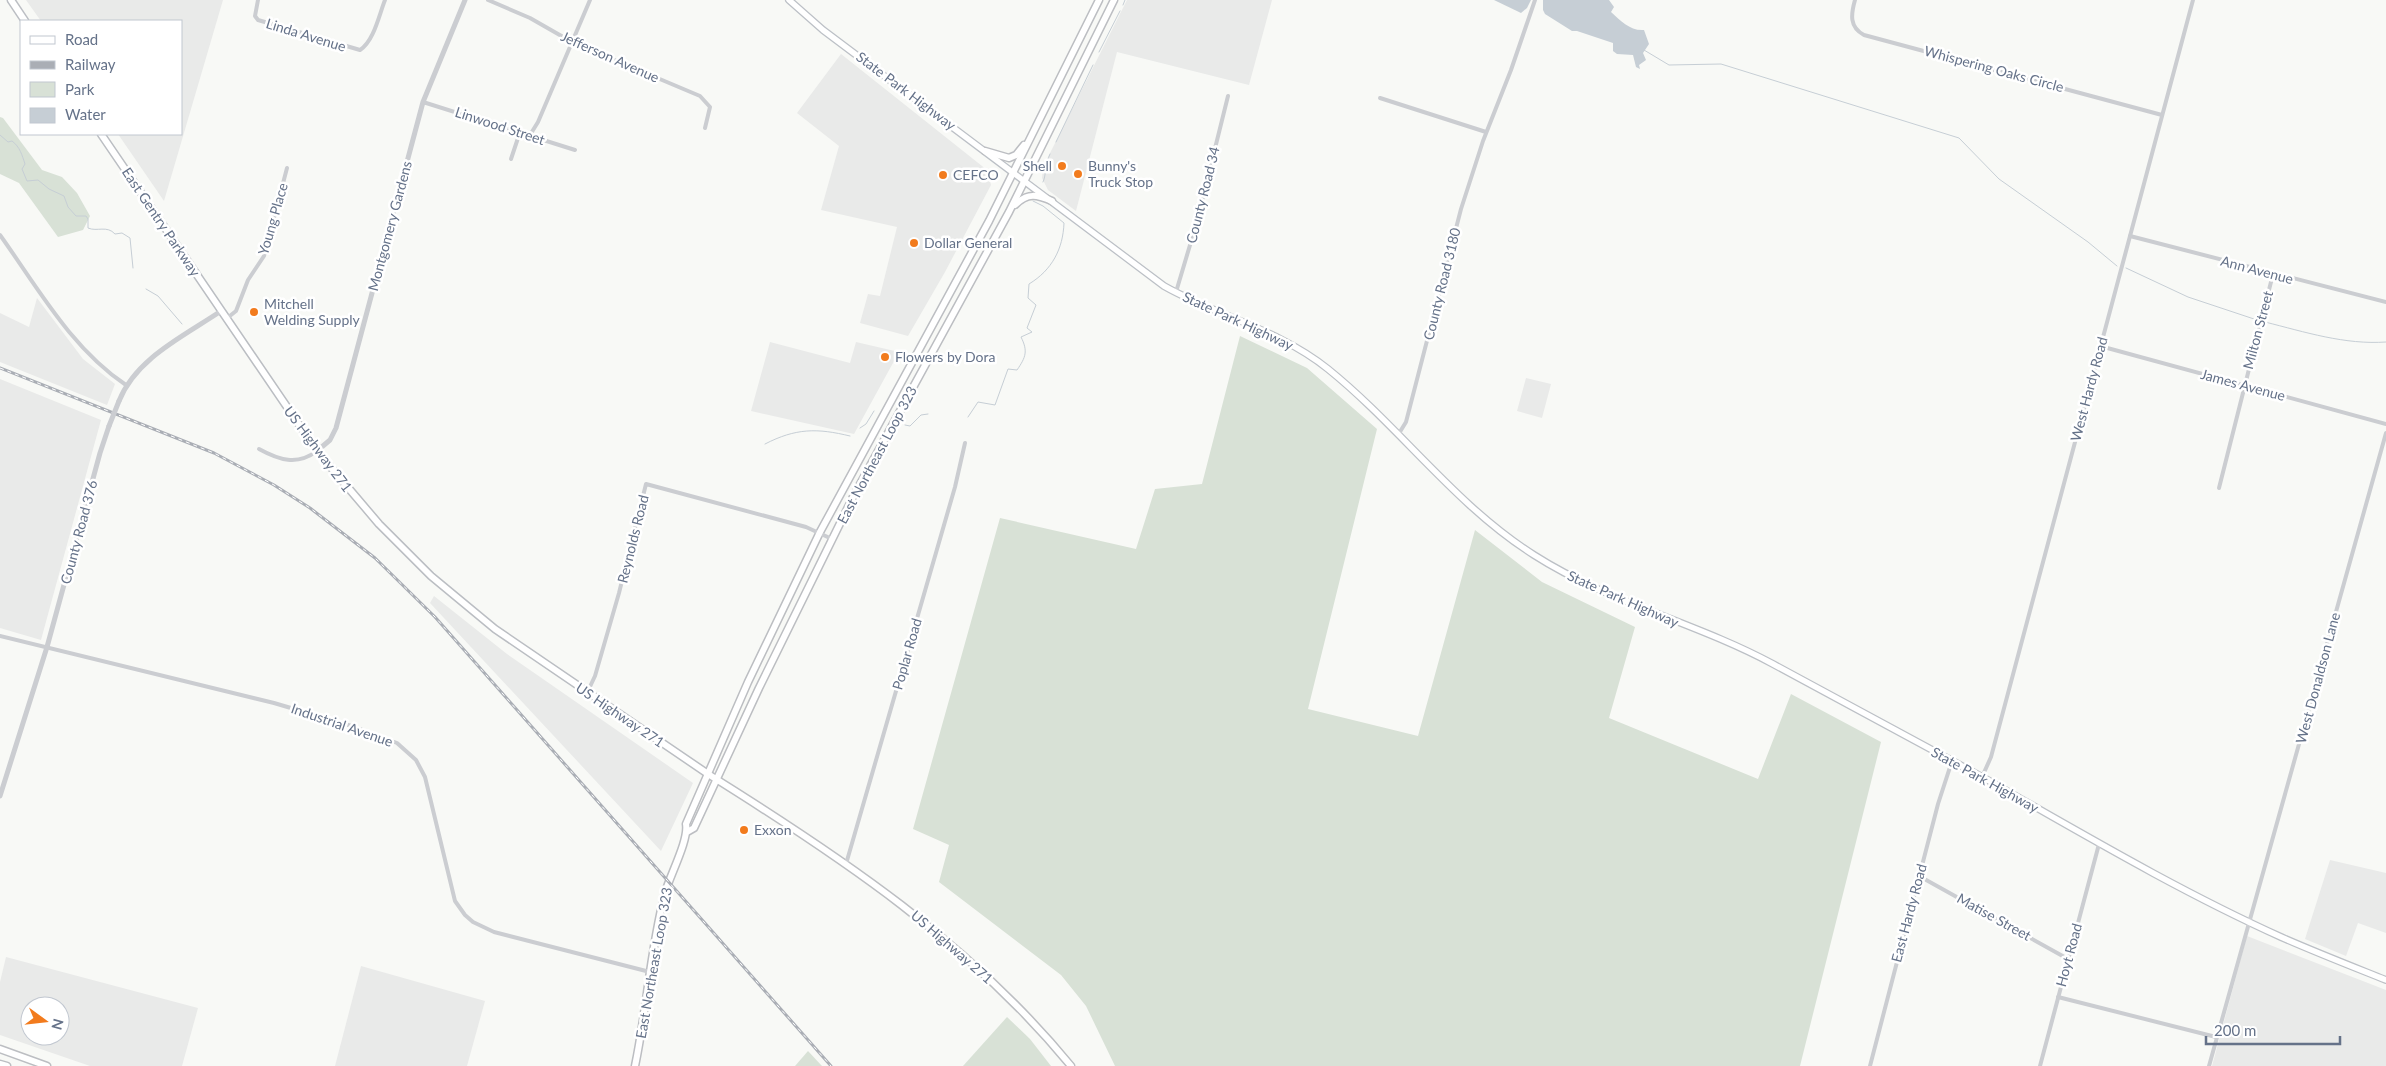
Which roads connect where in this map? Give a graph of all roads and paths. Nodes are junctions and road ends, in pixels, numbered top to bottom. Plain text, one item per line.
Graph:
1 (11, 0) edge
2 (258, 0) edge
3 (385, 0) edge
4 (465, 0) edge
5 (488, 0) edge
6 (590, 0) edge
7 (789, 0) edge
8 (1099, 0) edge
9 (1114, 0) edge
10 (1535, 0) edge
11 (1855, 0) edge
12 (2193, 0) edge
13 (24, 20) edge
14 (572, 42) junction
15 (1058, 83) junction
16 (1070, 89) junction
17 (1228, 96) dead end
18 (1380, 98) dead end
19 (424, 102) junction
20 (2162, 114) junction
21 (705, 128) dead end
22 (520, 132) junction
23 (1486, 132) junction
24 (1033, 134) junction
25 (102, 135) edge
26 (530, 135) junction
27 (576, 150) dead end
28 (985, 150) junction
29 (511, 159) dead end
30 (288, 168) dead end
31 (1014, 172) junction
32 (1025, 181) junction
33 (1052, 202) junction
34 (1009, 212) junction
35 (0, 235) edge
36 (2130, 236) junction
37 (964, 268) junction
38 (2273, 274) junction
39 (976, 275) junction
40 (1176, 292) junction
41 (2386, 302) edge
42 (221, 311) junction
43 (226, 320) junction
44 (2100, 346) junction
45 (2244, 385) junction
46 (126, 386) junction
47 (891, 398) junction
48 (903, 405) junction
49 (2386, 424) edge
50 (2386, 433) edge
51 (1398, 435) junction
52 (965, 444) dead end
53 (259, 449) dead end
54 (317, 451) junction
55 (2219, 488) dead end
56 (841, 491) junction
57 (853, 497) junction
58 (820, 532) junction
59 (832, 538) junction
60 (780, 612) junction
61 (792, 619) junction
62 (0, 636) edge
63 (47, 647) junction
64 (748, 682) junction
65 (759, 688) junction
66 (587, 693) junction
67 (1952, 761) junction
68 (708, 774) junction
69 (1982, 777) junction
70 (716, 779) junction
71 (0, 796) edge
72 (687, 832) junction
73 (2099, 844) junction
74 (846, 865) junction
75 (1920, 876) junction
76 (2249, 922) junction
77 (2068, 959) junction
78 (650, 972) junction
79 (2386, 980) edge
80 (2058, 998) junction
81 (2216, 1038) junction
82 (0, 1049) edge
83 (0, 1064) edge
84 (7, 1066) edge
85 (47, 1066) edge
86 (635, 1066) edge
87 (1071, 1066) edge
88 (1870, 1066) edge
89 (2040, 1066) edge
90 (2209, 1066) edge

1 - 13 main road
2 - 3 street, Linda Avenue
4 - 19 street, Montgomery Gardens
5 - 14 street, Jefferson Avenue
6 - 14 street
7 - 28 main road, State Park Highway
8 - 15 main road, East Northeast Loop 323
9 - 16 main road, East Northeast Loop 323
10 - 23 street, County Road 3180
11 - 20 street, Whispering Oaks Circle
12 - 20 street, West Hardy Road
14 - 21 street, Jefferson Avenue
14 - 26 street
15 - 16 main road
15 - 24 main road, East Northeast Loop 323
16 - 32 main road, East Northeast Loop 323
17 - 40 street, County Road 34
18 - 23 street
19 - 22 street, Linwood Street
19 - 54 street, Montgomery Gardens
20 - 36 street, West Hardy Road
22 - 26 street, Linwood Street
22 - 29 street
23 - 51 street, County Road 3180
24 - 28 main road
24 - 31 main road, East Northeast Loop 323
25 - 42 main road, East Gentry Parkway
26 - 27 street, Linwood Street
28 - 31 main road, State Park Highway
30 - 43 street, Young Place
31 - 32 main road, State Park Highway
31 - 37 main road, East Northeast Loop 323
32 - 33 main road, State Park Highway
32 - 34 main road, East Northeast Loop 323
33 - 34 main road
33 - 40 main road, State Park Highway
34 - 39 main road, East Northeast Loop 323
35 - 46 street
36 - 38 street, Ann Avenue
36 - 44 street, West Hardy Road
37 - 39 main road
37 - 47 main road, East Northeast Loop 323
38 - 41 street, Ann Avenue
38 - 45 street, Milton Street
39 - 48 main road, East Northeast Loop 323
40 - 51 main road, State Park Highway
42 - 43 main road, US Highway 271
42 - 46 street, County Road 376
43 - 54 main road, US Highway 271
44 - 45 street, James Avenue
44 - 69 street, West Hardy Road
45 - 49 street, James Avenue
45 - 55 street, Milton Street
46 - 63 street, County Road 376, bridge
47 - 48 main road
47 - 56 main road, East Northeast Loop 323
48 - 57 main road, East Northeast Loop 323
50 - 76 street, West Donaldson Lane
51 - 67 main road, State Park Highway
52 - 74 street, Poplar Road
53 - 54 street
54 - 66 main road, US Highway 271
56 - 57 main road
56 - 58 main road, East Northeast Loop 323
57 - 59 main road, East Northeast Loop 323
58 - 59 street, Reynolds Road
58 - 60 main road, East Northeast Loop 323
58 - 66 street, Reynolds Road
59 - 61 main road, East Northeast Loop 323
60 - 61 main road
60 - 64 main road, East Northeast Loop 323
61 - 65 main road, East Northeast Loop 323
62 - 63 street, Industrial Avenue
63 - 71 street, County Road 376
63 - 78 street, Industrial Avenue
64 - 65 main road
64 - 68 main road, East Northeast Loop 323
65 - 70 main road, East Northeast Loop 323
66 - 68 main road, US Highway 271
67 - 69 main road, State Park Highway
67 - 75 street, East Hardy Road
68 - 70 main road, US Highway 271
68 - 72 main road, East Northeast Loop 323
69 - 73 main road, State Park Highway
70 - 72 main road, East Northeast Loop 323
70 - 74 main road, US Highway 271
72 - 78 main road, East Northeast Loop 323
73 - 76 main road, State Park Highway
73 - 77 street, Hoyt Road
74 - 87 main road, US Highway 271
75 - 77 street, Matise Street
75 - 88 street, East Hardy Road
76 - 79 main road, State Park Highway
76 - 81 street, West Donaldson Lane
77 - 80 street, Hoyt Road
78 - 86 main road, East Northeast Loop 323
80 - 81 street
80 - 89 street, Hoyt Road
81 - 90 street, West Donaldson Lane
82 - 85 main road
83 - 84 main road

